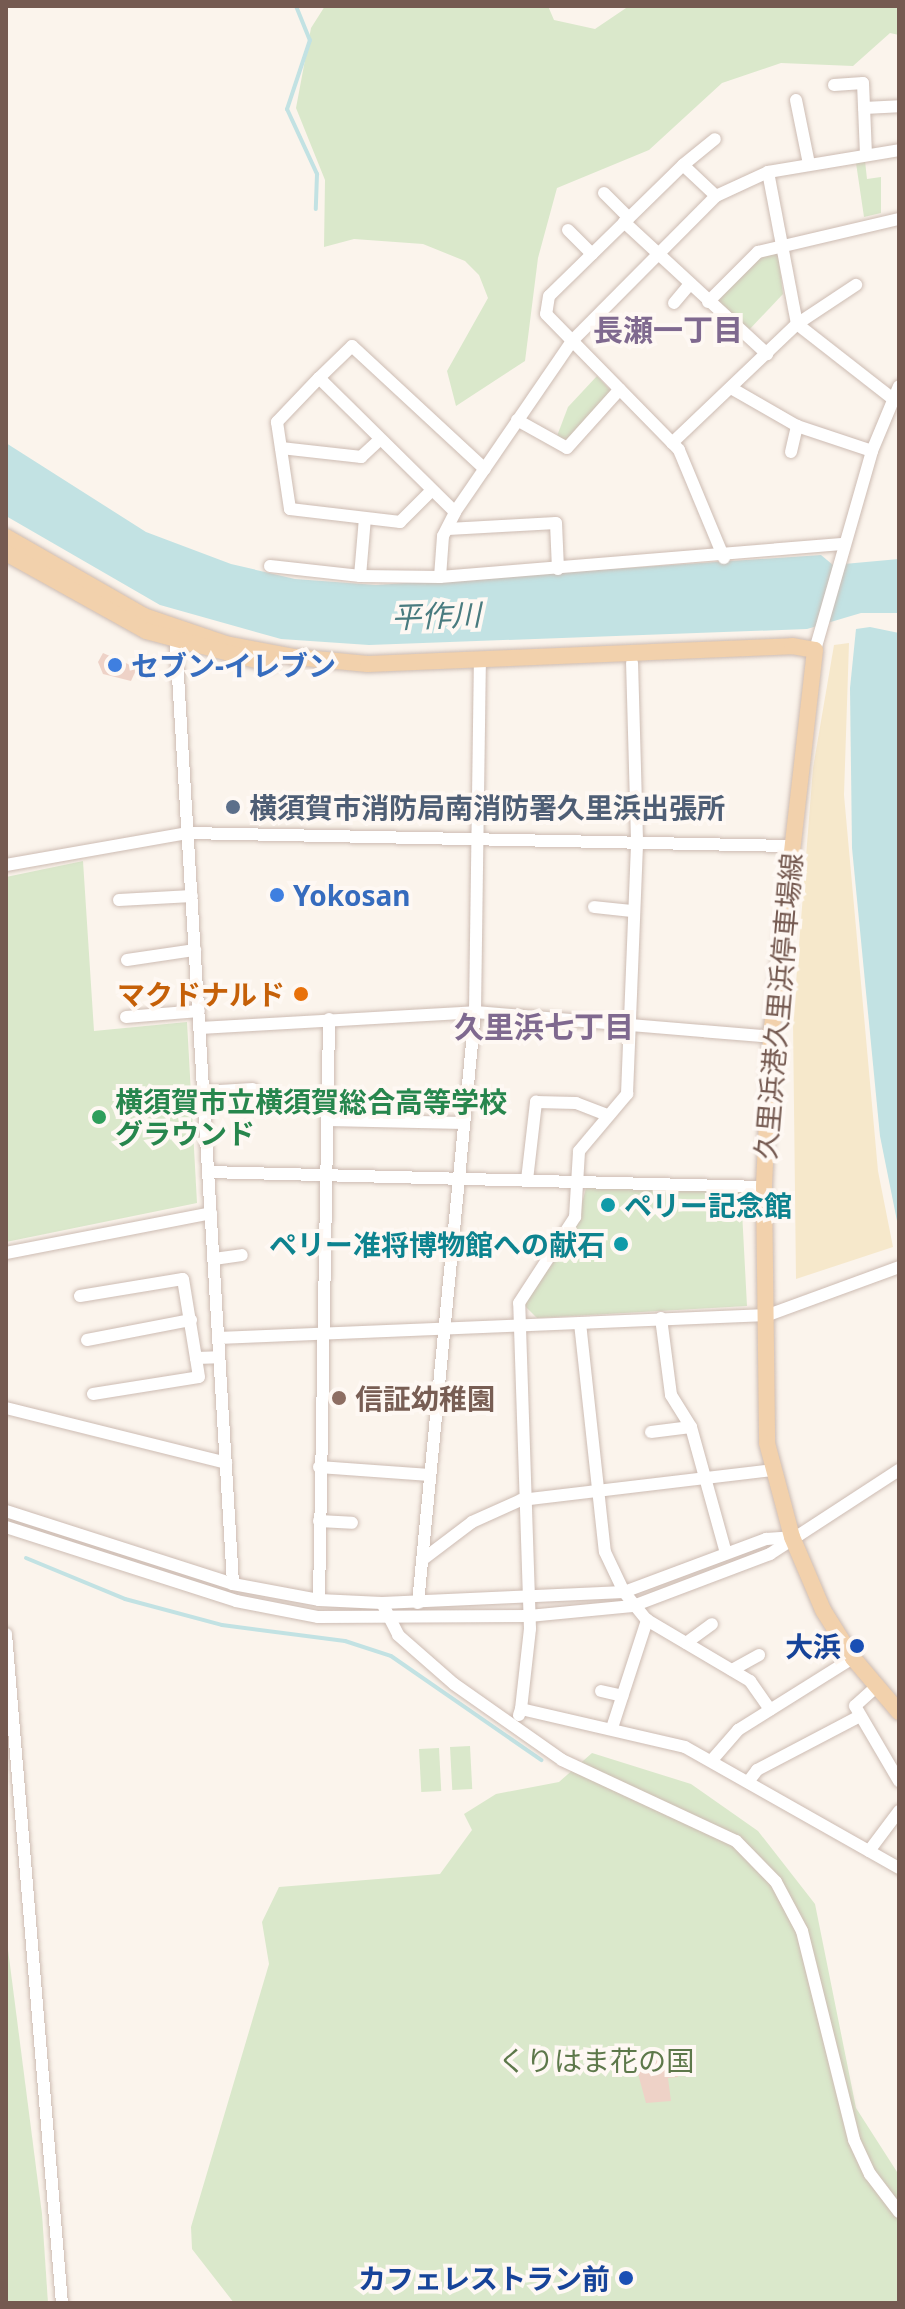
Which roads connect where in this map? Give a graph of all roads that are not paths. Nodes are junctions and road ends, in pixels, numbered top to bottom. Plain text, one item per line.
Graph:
1 (834, 85) dead end
2 (796, 100) dead end
3 (899, 106) edge
4 (864, 108) junction
5 (715, 139) dead end
6 (899, 150) edge
7 (866, 154) junction
8 (809, 164) junction
9 (683, 165) junction
10 (768, 172) junction
11 (604, 193) dead end
12 (716, 196) junction
13 (899, 219) edge
14 (627, 220) junction
15 (568, 230) dead end
16 (783, 248) junction
17 (592, 254) junction
18 (658, 255) junction
19 (558, 265) dead end
20 (569, 276) junction
21 (689, 285) junction
22 (856, 285) dead end
23 (708, 302) junction
24 (674, 303) dead end
25 (797, 324) junction
26 (572, 341) junction
27 (767, 354) junction
28 (319, 378) junction
29 (899, 386) edge
30 (731, 388) junction
31 (620, 389) junction
32 (893, 399) junction
33 (517, 420) junction
34 (797, 426) junction
35 (380, 439) junction
36 (672, 443) junction
37 (281, 448) junction
38 (872, 451) junction
39 (791, 452) dead end
40 (485, 469) junction
41 (432, 490) junction
42 (455, 512) junction
43 (365, 518) junction
44 (448, 529) junction
45 (6, 537) edge
46 (845, 544) junction
47 (6, 553) edge
48 (724, 558) junction
49 (270, 566) dead end
50 (558, 569) junction
51 (360, 576) junction
52 (440, 577) junction
53 (176, 643) junction
54 (815, 650) junction
55 (632, 663) junction
56 (480, 664) junction
57 (188, 833) junction
58 (637, 840) junction
59 (477, 841) junction
60 (791, 846) junction
61 (6, 865) edge
62 (192, 896) junction
63 (119, 900) dead end
64 (594, 907) dead end
65 (633, 911) junction
66 (195, 950) junction
67 (127, 960) dead end
68 (199, 1011) junction
69 (475, 1012) junction
70 (126, 1017) dead end
71 (329, 1019) junction
72 (633, 1026) junction
73 (200, 1028) junction
74 (771, 1037) junction
75 (253, 1089) dead end
76 (203, 1092) junction
77 (607, 1115) junction
78 (327, 1120) junction
79 (464, 1123) junction
80 (208, 1172) junction
81 (325, 1175) junction
82 (456, 1179) junction
83 (527, 1180) junction
84 (575, 1183) junction
85 (764, 1187) junction
86 (211, 1213) junction
87 (6, 1253) edge
88 (242, 1255) dead end
89 (214, 1259) junction
90 (899, 1267) edge
91 (80, 1296) dead end
92 (768, 1315) junction
93 (661, 1318) junction
94 (191, 1320) junction
95 (580, 1323) junction
96 (517, 1327) junction
97 (443, 1329) junction
98 (218, 1338) junction
99 (322, 1338) junction
100 (87, 1340) dead end
101 (219, 1357) junction
102 (196, 1358) junction
103 (93, 1394) dead end
104 (6, 1408) edge
105 (691, 1427) junction
106 (651, 1432) dead end
107 (226, 1463) junction
108 (319, 1467) junction
109 (772, 1470) junction
110 (899, 1470) edge
111 (430, 1475) junction
112 (701, 1481) junction
113 (603, 1491) junction
114 (521, 1500) junction
115 (6, 1511) edge
116 (319, 1521) junction
117 (352, 1523) dead end
118 (6, 1527) edge
119 (792, 1537) junction
120 (726, 1553) junction
121 (422, 1560) junction
122 (233, 1584) junction
123 (624, 1592) junction
124 (525, 1598) junction
125 (319, 1600) junction
126 (382, 1603) junction
127 (418, 1603) junction
128 (633, 1606) junction
129 (529, 1616) junction
130 (647, 1620) junction
131 (388, 1621) junction
132 (712, 1624) dead end
133 (6, 1634) edge
134 (686, 1643) junction
135 (759, 1655) dead end
136 (853, 1658) junction
137 (732, 1670) junction
138 (876, 1687) junction
139 (601, 1691) dead end
140 (622, 1696) junction
141 (521, 1709) junction
142 (770, 1710) junction
143 (899, 1712) edge
144 (860, 1716) junction
145 (516, 1725) junction
146 (612, 1728) junction
147 (712, 1760) junction
148 (899, 1781) edge
149 (748, 1782) junction
150 (899, 1811) edge
151 (869, 1851) junction
152 (899, 1868) edge
153 (899, 2212) edge
154 (62, 2303) edge

1 - 4 street
2 - 8 street
3 - 4 street
4 - 7 street
5 - 9 street
6 - 7 street
7 - 8 street
8 - 10 street
9 - 12 street
9 - 14 street
10 - 12 street
10 - 16 street
11 - 14 street
12 - 18 street
13 - 16 street
14 - 17 street
14 - 18 street
15 - 17 street
16 - 23 street
16 - 25 street
17 - 20 street
18 - 21 street
18 - 26 street
19 - 20 street
20 - 26 street
21 - 23 street
21 - 24 street
22 - 25 street
23 - 27 street
25 - 27 street
25 - 32 street
26 - 31 street
26 - 33 street
27 - 30 street
28 - 35 street
28 - 37 street
28 - 40 street
29 - 32 street
30 - 34 street
30 - 36 street
31 - 33 street
31 - 36 street
32 - 38 street
33 - 40 street
34 - 38 street
34 - 39 street
35 - 37 street
35 - 41 street
36 - 48 street
37 - 43 street
38 - 46 street
40 - 42 street
41 - 42 street
41 - 43 street
42 - 44 street
43 - 51 street
44 - 50 street
44 - 52 street
45 - 56 main road
46 - 48 street
46 - 54 street
47 - 53 main road
48 - 50 street
49 - 51 street
50 - 52 street
51 - 52 street
53 - 56 main road
53 - 57 street
54 - 55 main road
54 - 56 main road
54 - 60 main road, 久里浜港久里浜停車場線
55 - 56 main road
55 - 58 street
56 - 59 street
57 - 59 street
57 - 61 street
57 - 62 street
58 - 59 street
58 - 60 street
58 - 65 street
59 - 69 street
60 - 74 main road, 久里浜港久里浜停車場線
62 - 63 street
62 - 66 street
64 - 65 street
65 - 72 street
66 - 67 street
66 - 68 street
68 - 70 street
68 - 73 street
69 - 71 street
69 - 72 street
69 - 79 street
71 - 73 street
71 - 78 street
72 - 74 street
72 - 77 street
73 - 76 street
74 - 85 main road, 久里浜港久里浜停車場線
75 - 76 street
76 - 80 street
77 - 83 street
77 - 84 street
78 - 79 street
78 - 81 street
79 - 82 street
80 - 81 street
80 - 86 street
81 - 82 street
81 - 99 street
82 - 83 street
82 - 97 street
83 - 84 street
84 - 85 street
84 - 96 street
85 - 92 main road, 久里浜港久里浜停車場線
86 - 87 street
86 - 89 street
88 - 89 street
89 - 98 street
90 - 92 street
91 - 94 street
92 - 93 street
92 - 109 main road, 久里浜港久里浜停車場線
93 - 95 street
93 - 105 street
94 - 100 street
94 - 102 street
95 - 96 street
95 - 113 street
96 - 97 street
96 - 114 street
97 - 99 street
97 - 111 street
98 - 99 street
98 - 101 street
99 - 108 street
101 - 102 street
101 - 107 street
102 - 103 street
104 - 107 street
105 - 106 street
105 - 112 street
107 - 122 street
108 - 111 street
108 - 116 street
109 - 112 street
109 - 119 main road, 久里浜港久里浜停車場線
110 - 119 street
111 - 121 street
112 - 113 street
112 - 120 street
113 - 114 street
113 - 123 street
114 - 121 street
114 - 124 street
115 - 122 street
116 - 117 street
116 - 125 street
118 - 131 street
119 - 120 street
119 - 128 street
119 - 136 main road, 久里浜港久里浜停車場線
120 - 123 street
121 - 127 street
122 - 125 street
123 - 124 street
123 - 128 street
124 - 127 street
124 - 129 street
125 - 126 street
126 - 127 street
126 - 131 street
128 - 129 street
128 - 130 street
129 - 131 street
129 - 141 street
130 - 134 street
130 - 140 street
131 - 145 street
132 - 134 street
133 - 154 street
134 - 137 street
135 - 137 street
136 - 138 main road, 久里浜港久里浜停車場線
136 - 142 street
137 - 142 street
138 - 143 main road, 久里浜港久里浜停車場線
138 - 144 street
139 - 140 street
140 - 146 street
141 - 145 street
141 - 146 street
142 - 147 street
144 - 148 street
144 - 149 street
145 - 153 street
146 - 147 street
147 - 149 street
149 - 151 street
150 - 151 street
151 - 152 street

